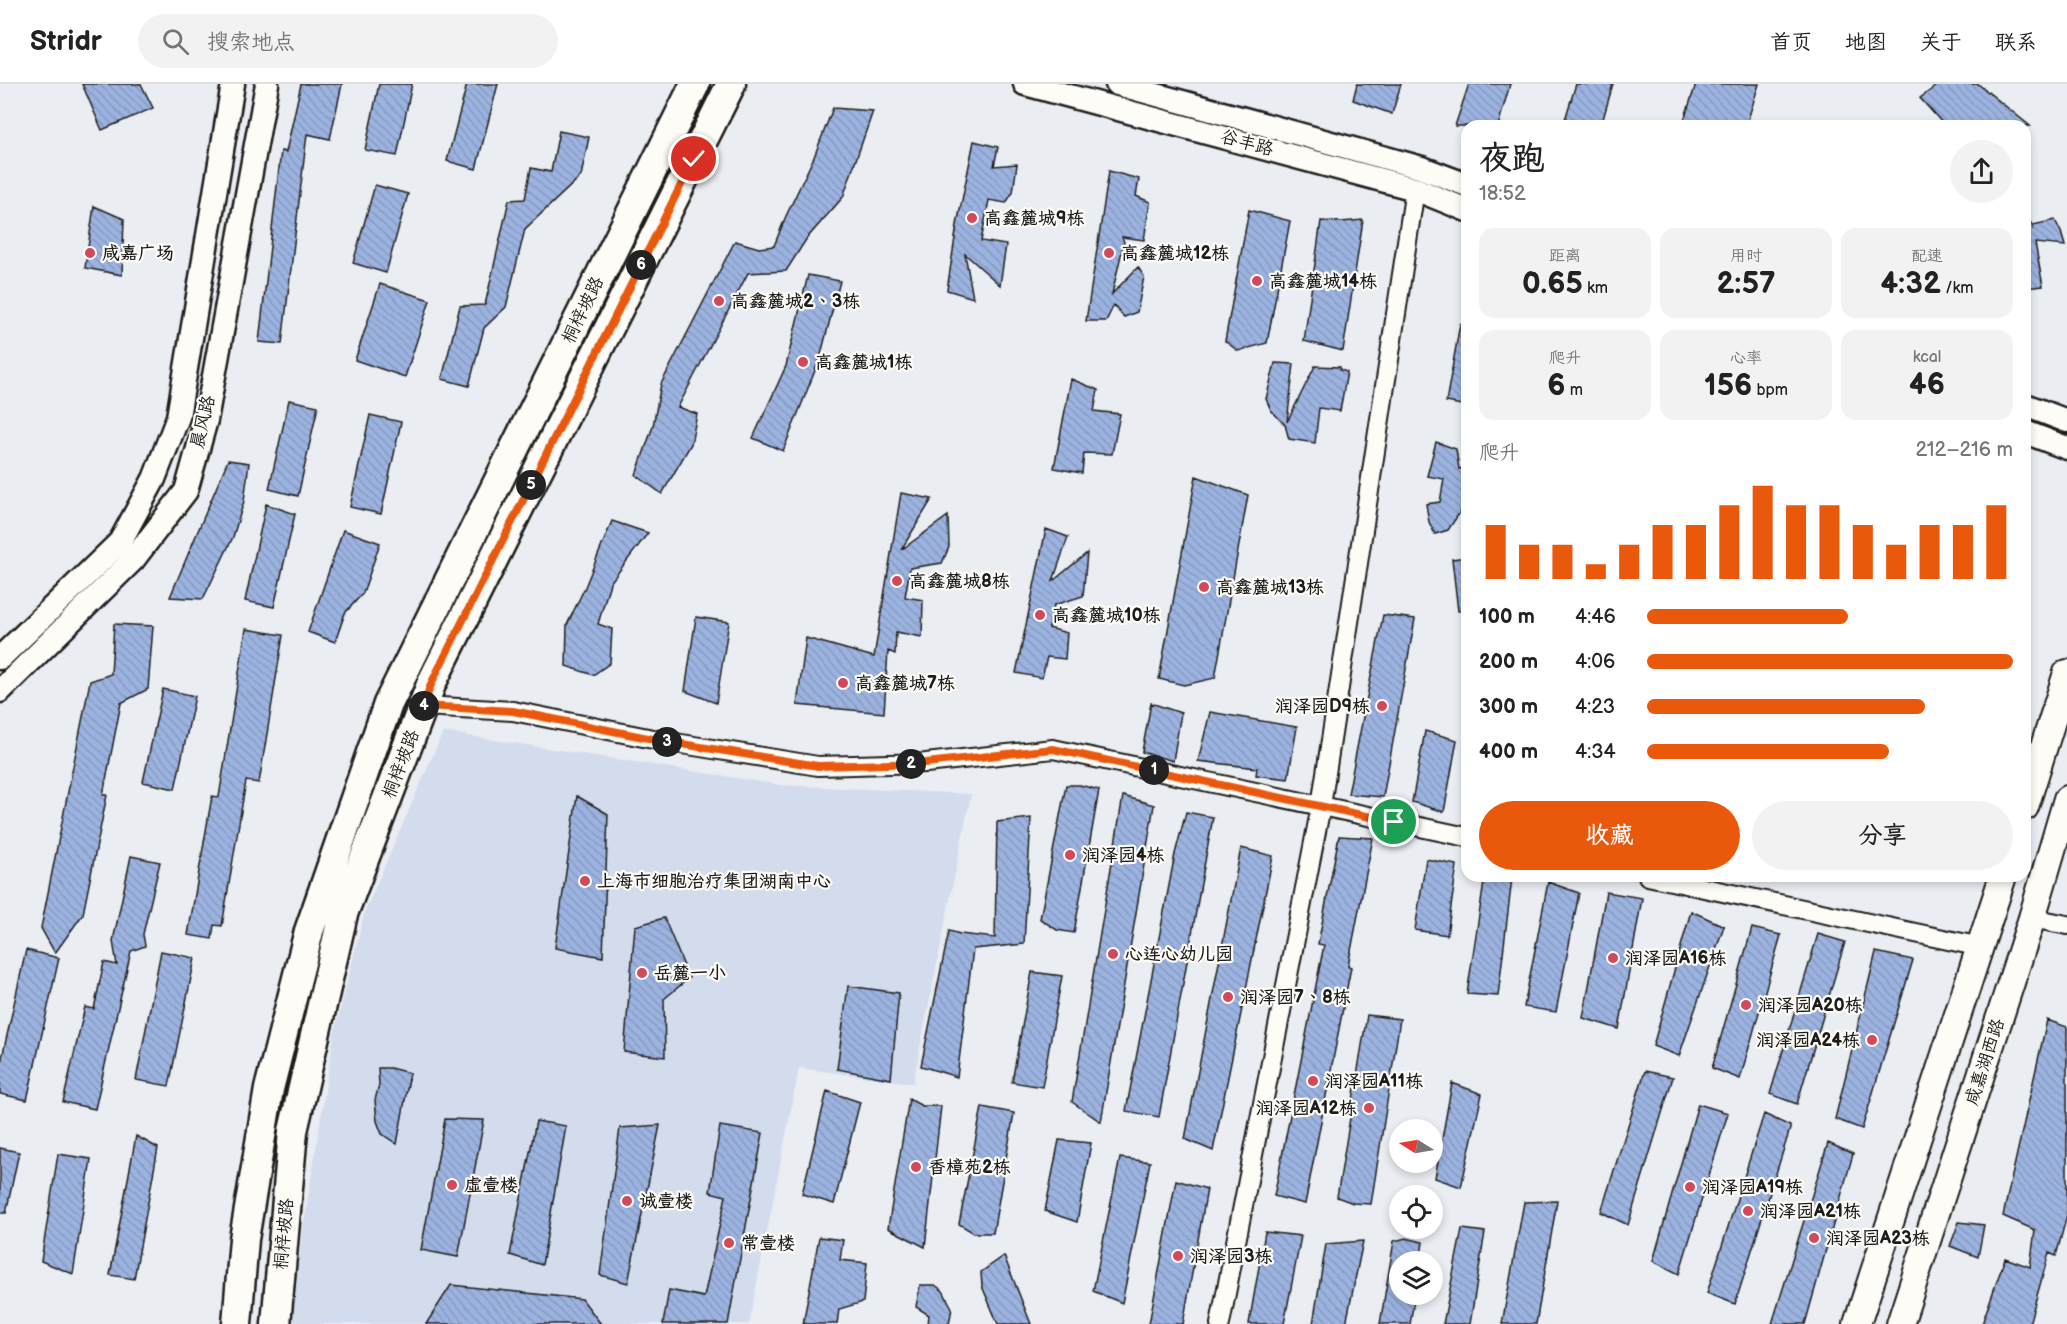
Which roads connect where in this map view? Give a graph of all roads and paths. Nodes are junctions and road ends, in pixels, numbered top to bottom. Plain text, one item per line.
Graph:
1 (233, 84) edge
2 (267, 84) edge
3 (695, 84) edge
4 (731, 84) edge
5 (1025, 84) edge
6 (1117, 84) edge
7 (1461, 183) edge
8 (1415, 189) junction
9 (1461, 208) edge
10 (2031, 404) edge
11 (2067, 404) edge
12 (2031, 406) edge
13 (2067, 421) edge
14 (2031, 434) edge
15 (2067, 448) edge
16 (0, 658) edge
17 (2067, 673) edge
18 (0, 690) edge
19 (423, 706) junction
20 (2031, 788) edge
21 (2067, 799) edge
22 (1321, 806) junction
23 (1461, 836) edge
24 (1677, 882) edge
25 (2001, 882) edge
26 (2032, 918) junction
27 (2067, 925) edge
28 (1981, 947) junction
29 (237, 1324) edge
30 (276, 1324) edge
31 (1220, 1324) edge
32 (1857, 1324) edge
33 (1900, 1324) edge

1 - 16 street, 晨风路
2 - 18 street, 晨风路
3 - 29 main road, 桐梓坡路
4 - 19 main road, 桐梓坡路
5 - 8 street, 谷丰路
6 - 7 street, 谷丰路
8 - 9 street, 谷丰路
8 - 22 street
10 - 11 street
12 - 13 street
14 - 15 street
17 - 20 main road
19 - 22 street
19 - 30 main road, 桐梓坡路
21 - 26 main road, 咸嘉湖西路
22 - 23 street
22 - 31 street
24 - 28 street
25 - 28 main road
26 - 27 street
26 - 33 main road, 咸嘉湖西路
28 - 32 main road

